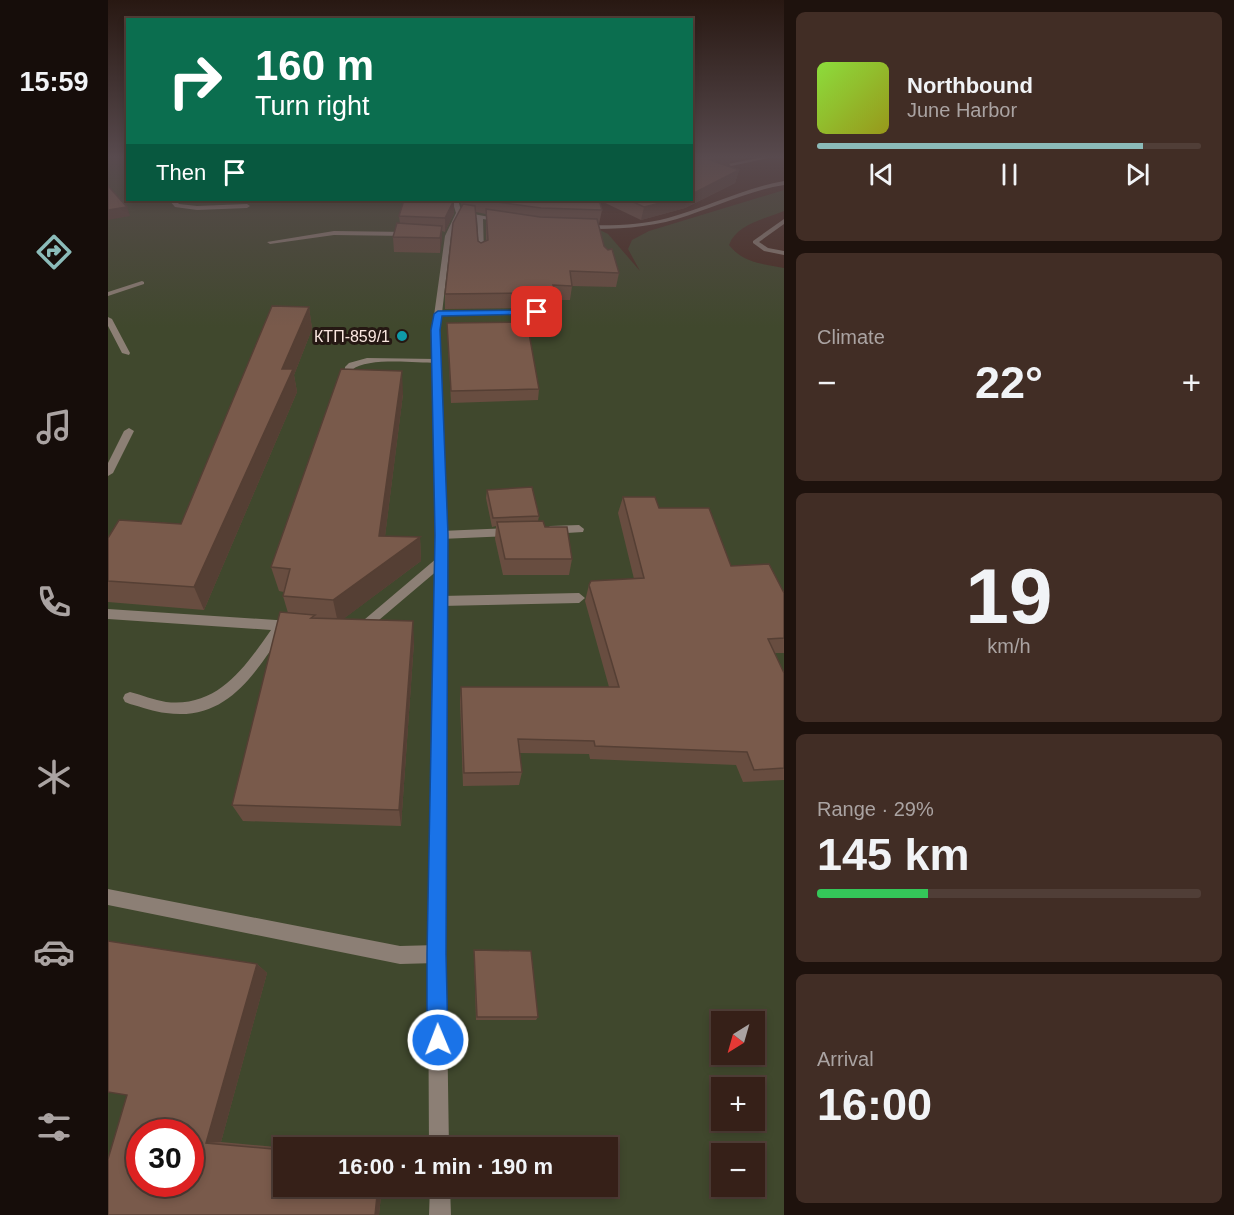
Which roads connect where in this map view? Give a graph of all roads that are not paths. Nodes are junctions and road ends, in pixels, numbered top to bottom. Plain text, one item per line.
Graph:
1 (454, 214) edge
2 (472, 214) edge
3 (685, 214) edge
4 (480, 218) junction
5 (784, 221) edge
6 (510, 222) edge
7 (576, 227) edge
8 (599, 228) junction
9 (419, 234) edge
10 (601, 238) edge
11 (270, 242) dead end
12 (784, 253) edge
13 (482, 254) edge
14 (141, 283) dead end
15 (108, 294) edge
16 (438, 314) junction
17 (558, 315) edge
18 (108, 319) edge
19 (544, 329) dead end
20 (499, 330) edge
21 (126, 353) dead end
22 (436, 362) junction
23 (346, 382) edge
24 (129, 431) dead end
25 (108, 473) edge
26 (579, 529) dead end
27 (543, 530) edge
28 (520, 531) edge
29 (441, 535) junction
30 (441, 561) junction
31 (579, 598) dead end
32 (441, 601) junction
33 (108, 614) edge
34 (280, 626) junction
35 (303, 627) edge
36 (348, 631) edge
37 (129, 698) dead end
38 (108, 897) edge
39 (436, 954) junction
40 (439, 1137) edge
41 (440, 1197) edge
42 (440, 1215) edge

1 - 16 street
2 - 4 street
3 - 8 street
4 - 6 street
4 - 13 street
5 - 12 street
7 - 8 street
8 - 10 street
9 - 11 street
14 - 15 street
16 - 17 street
16 - 22 street
18 - 21 street
19 - 20 street
22 - 23 street
22 - 29 street
24 - 25 street
26 - 27 street
28 - 29 street
29 - 30 street
30 - 32 street
30 - 36 street
31 - 32 street
32 - 39 street
33 - 34 street
34 - 35 street
34 - 37 street
38 - 39 street
39 - 40 street
41 - 42 street

